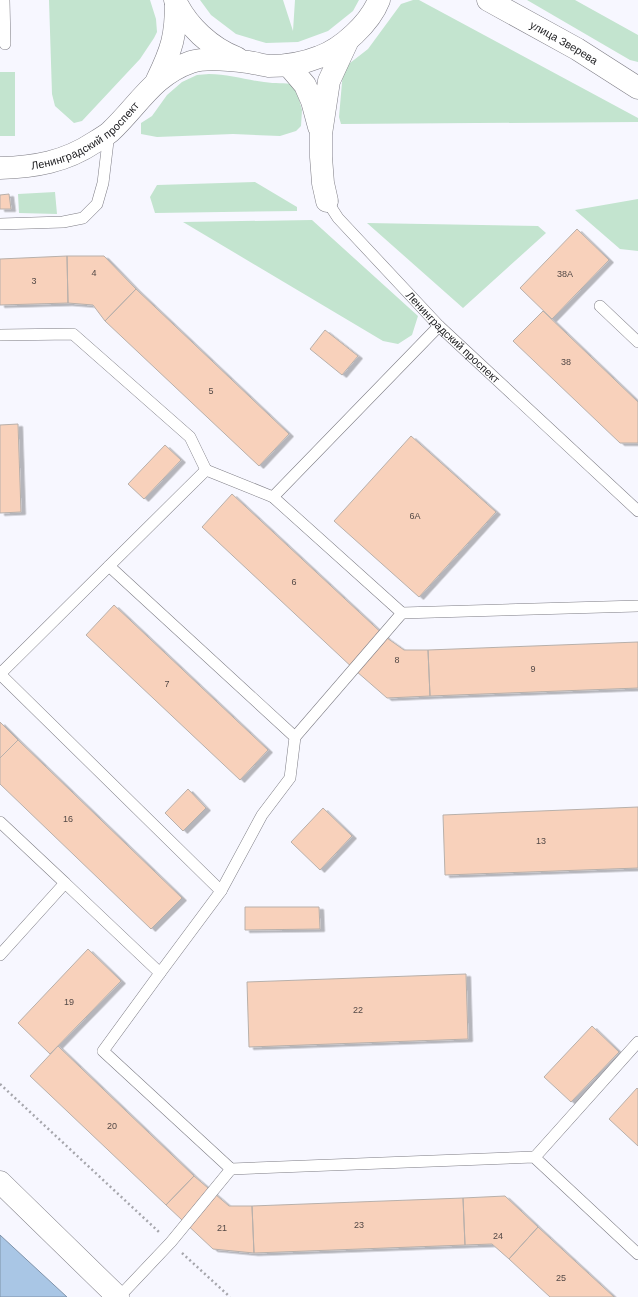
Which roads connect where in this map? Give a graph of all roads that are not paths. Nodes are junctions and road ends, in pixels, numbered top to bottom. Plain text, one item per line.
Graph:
1 (4, 0) edge
2 (488, 0) edge
3 (176, 1) edge
4 (380, 1) edge
5 (348, 40) junction
6 (5, 44) dead end
7 (248, 62) junction
8 (288, 65) junction
9 (157, 80) junction
10 (638, 88) edge
11 (109, 132) junction
12 (321, 134) junction
13 (0, 168) edge
14 (327, 201) joint
15 (0, 224) edge
16 (600, 306) dead end
17 (438, 326) junction
18 (0, 335) edge
19 (638, 342) edge
20 (206, 470) junction
21 (273, 497) junction
22 (638, 512) edge
23 (109, 566) junction
24 (638, 606) edge
25 (402, 613) junction
26 (0, 674) edge
27 (296, 737) junction
28 (0, 822) edge
29 (65, 883) junction
30 (221, 891) junction
31 (0, 955) edge
32 (160, 973) junction
33 (638, 1042) edge
34 (535, 1157) junction
35 (231, 1169) junction
36 (0, 1182) edge
37 (638, 1254) edge
38 (118, 1297) edge

1 - 6 lane
2 - 10 street, улица Зверева
3 - 7 street
3 - 9 street
4 - 5 street
5 - 8 street
5 - 12 street
7 - 8 street
7 - 9 street
8 - 12 street
9 - 11 street, Ленинградский проспект
11 - 13 street, Ленинградский проспект
11 - 15 lane
12 - 14 street, Ленинградский проспект
14 - 17 lane, Ленинградский проспект
16 - 19 lane
17 - 21 lane
17 - 22 lane, Ленинградский проспект
18 - 20 lane
20 - 21 lane
20 - 23 lane
21 - 25 lane
23 - 26 lane
23 - 27 lane
24 - 25 lane
25 - 27 lane
26 - 30 lane
27 - 30 lane
28 - 29 lane
29 - 31 lane
29 - 32 lane
30 - 32 lane
32 - 35 lane
33 - 34 lane
34 - 35 lane
34 - 37 lane
35 - 38 lane
36 - 38 street

